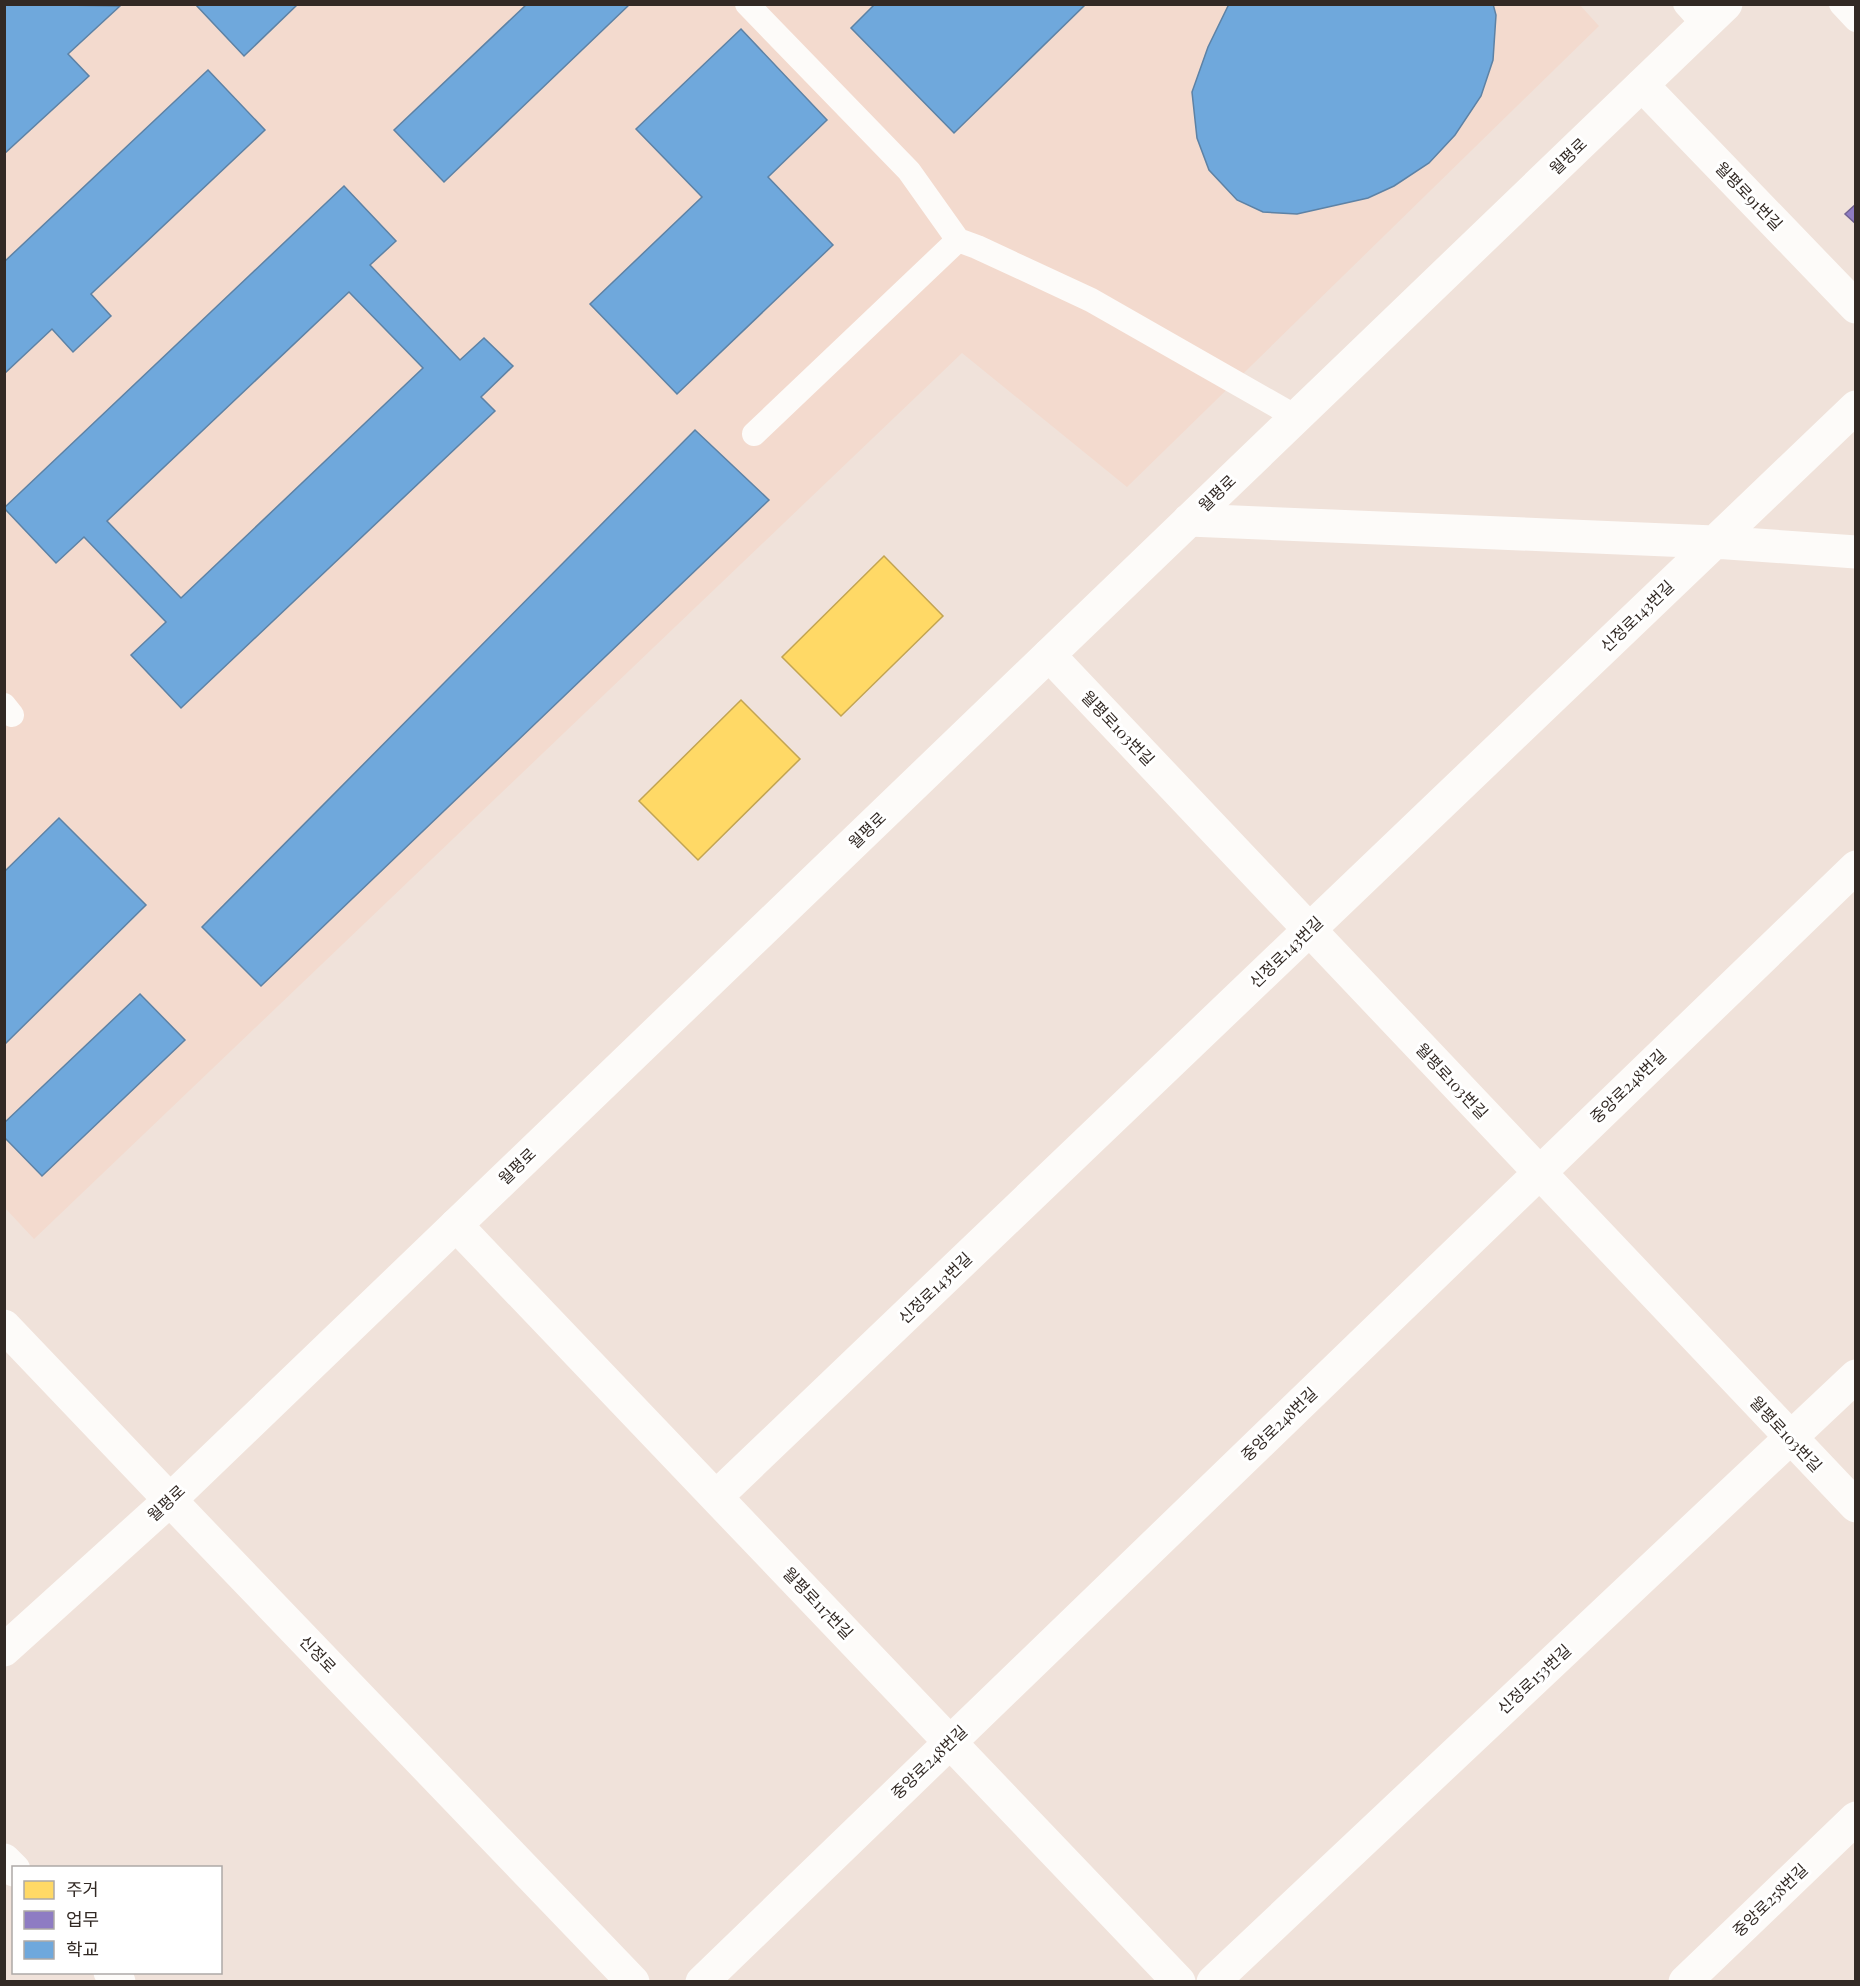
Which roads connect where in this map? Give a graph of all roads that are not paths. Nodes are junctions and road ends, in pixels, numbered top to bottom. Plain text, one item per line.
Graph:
1 (747, 4) edge
2 (1841, 4) edge
3 (1705, 11) edge
4 (1856, 20) edge
5 (1642, 85) junction
6 (958, 240) junction
7 (1856, 308) edge
8 (1856, 407) edge
9 (1296, 417) junction
10 (754, 434) dead end
11 (1190, 520) junction
12 (1714, 542) junction
13 (1856, 552) edge
14 (1048, 656) junction
15 (1856, 867) edge
16 (1309, 930) junction
17 (1539, 1173) junction
18 (456, 1225) junction
19 (4, 1326) edge
20 (1856, 1376) edge
21 (1790, 1437) junction
22 (716, 1497) junction
23 (170, 1500) junction
24 (1856, 1506) edge
25 (4, 1650) edge
26 (950, 1742) junction
27 (1856, 1818) edge
28 (633, 1982) edge
29 (702, 1982) edge
30 (1179, 1982) edge
31 (1213, 1982) edge
32 (1685, 1982) edge

1 - 6 lane
2 - 4 lane
3 - 5 street, 월평로
5 - 7 street, 월평로91번길
5 - 9 street, 월평로
6 - 9 lane
6 - 10 lane
8 - 12 street, 신정로143번길
9 - 11 street, 월평로
11 - 12 street
11 - 14 street, 월평로
12 - 13 street
12 - 16 street, 신정로143번길
14 - 16 street, 월평로103번길
14 - 18 street, 월평로
15 - 17 street, 중앙로248번길
16 - 17 street, 월평로103번길
16 - 22 street, 신정로143번길
17 - 21 street, 월평로103번길
17 - 26 street, 중앙로248번길
18 - 22 street, 월평로117번길
18 - 23 street, 월평로
19 - 23 street, 신정로
20 - 21 street, 신정로153번길
21 - 24 street, 월평로103번길
21 - 31 street, 신정로153번길
22 - 26 street, 월평로117번길
23 - 25 street, 월평로
23 - 28 street, 신정로
26 - 29 street, 중앙로248번길
26 - 30 street, 월평로117번길
27 - 32 street, 중앙로258번길

